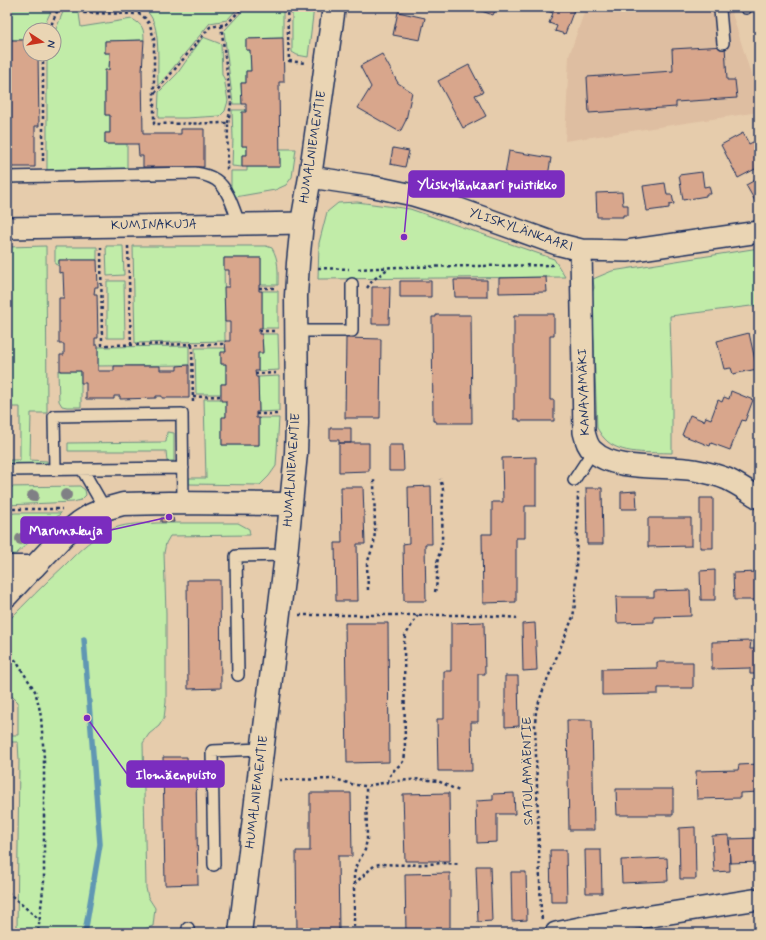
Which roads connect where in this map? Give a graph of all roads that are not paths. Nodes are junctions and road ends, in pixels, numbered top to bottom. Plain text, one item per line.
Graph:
1 (334, 7) edge
2 (717, 7) edge
3 (723, 43) dead end
4 (7, 177) edge
5 (310, 178) junction
6 (239, 223) junction
7 (302, 223) junction
8 (7, 228) edge
9 (759, 232) edge
10 (581, 257) junction
11 (352, 284) dead end
12 (289, 331) junction
13 (593, 451) junction
14 (183, 468) junction
15 (55, 469) junction
16 (82, 469) junction
17 (7, 470) edge
18 (577, 476) road end
19 (759, 498) edge
20 (183, 504) junction
21 (292, 504) junction
22 (98, 512) junction
23 (286, 555) junction
24 (7, 567) edge
25 (34, 567) junction
26 (7, 596) edge
27 (238, 675) dead end
28 (262, 749) junction
29 (214, 866) dead end
30 (759, 899) edge
31 (549, 929) edge
32 (240, 933) edge

1 - 5 street, HUMALNIEMENTIE
2 - 3 lane
4 - 6 lane
5 - 7 street, HUMALNIEMENTIE
5 - 10 street, YLISKYLÄNKAARI
6 - 7 street, KUMINAKUJA
6 - 8 street, KUMINAKUJA
7 - 12 street, HUMALNIEMENTIE
9 - 10 street, YLISKYLÄNKAARI
10 - 13 street, KANAVAMÄKI
11 - 12 lane
12 - 21 street, HUMALNIEMENTIE
13 - 18 lane
13 - 19 street, KANAVAMÄKI
14 - 15 lane
14 - 16 lane
14 - 20 lane
15 - 16 lane
15 - 17 lane
16 - 22 lane
20 - 21 street
20 - 22 street
21 - 23 street, HUMALNIEMENTIE
22 - 25 street
23 - 27 lane
23 - 28 street, HUMALNIEMENTIE
24 - 25 street
25 - 26 street
28 - 29 lane
28 - 32 street, HUMALNIEMENTIE
30 - 31 street

